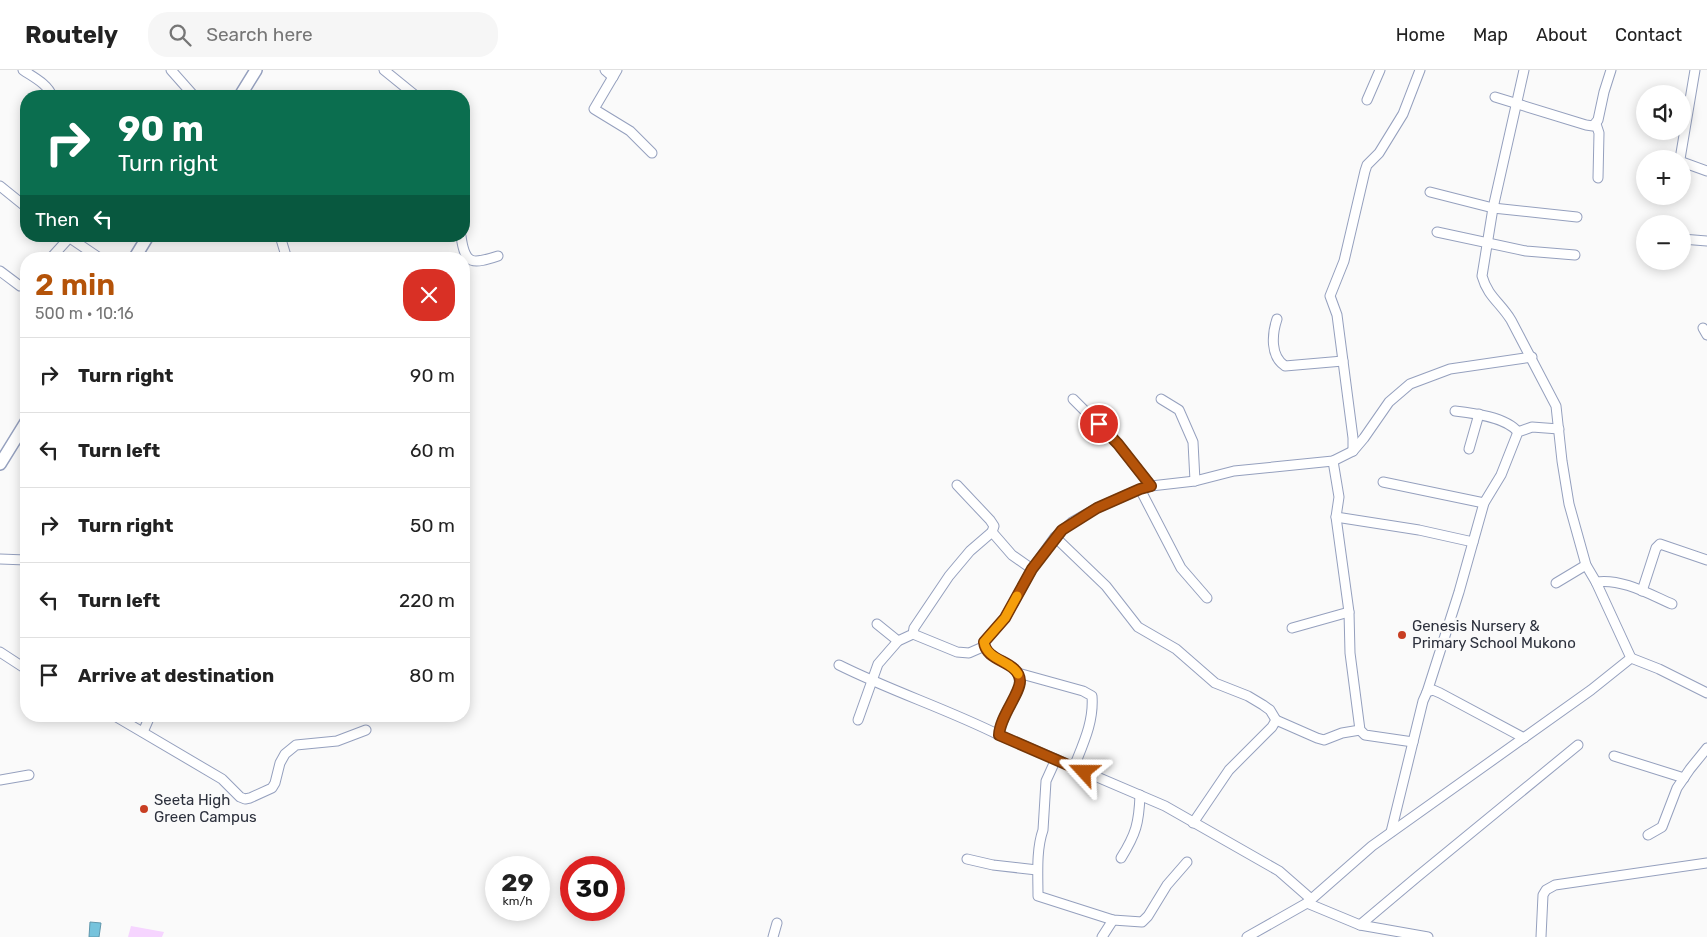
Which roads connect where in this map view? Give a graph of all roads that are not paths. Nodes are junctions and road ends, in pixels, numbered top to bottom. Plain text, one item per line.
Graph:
1 (22, 70) edge
2 (171, 70) edge
3 (256, 70) edge
4 (384, 70) edge
5 (605, 70) edge
6 (1380, 70) edge
7 (1420, 70) edge
8 (1524, 70) edge
9 (1612, 70) edge
10 (1695, 70) edge
11 (615, 74) edge
12 (49, 90) edge
13 (189, 90) edge
14 (244, 90) edge
15 (409, 90) edge
16 (1495, 97) dead end
17 (1367, 100) dead end
18 (1516, 104) junction
19 (1596, 124) junction
20 (1682, 150) edge
21 (652, 153) dead end
22 (1691, 165) edge
23 (1707, 171) edge
24 (1598, 178) dead end
25 (0, 186) edge
26 (1430, 192) dead end
27 (20, 200) edge
28 (1493, 208) junction
29 (1577, 218) dead end
30 (1436, 232) dead end
31 (1691, 240) edge
32 (1707, 241) edge
33 (64, 242) edge
34 (76, 242) edge
35 (1487, 242) junction
36 (56, 252) edge
37 (90, 252) edge
38 (1575, 255) dead end
39 (498, 256) dead end
40 (470, 260) edge
41 (0, 271) edge
42 (20, 286) edge
43 (1277, 319) dead end
44 (1532, 357) junction
45 (1344, 361) junction
46 (1073, 399) dead end
47 (1161, 399) dead end
48 (1455, 411) dead end
49 (1479, 414) junction
50 (1559, 429) junction
51 (20, 432) edge
52 (1518, 432) junction
53 (1470, 449) dead end
54 (1353, 451) junction
55 (1333, 461) junction
56 (0, 464) edge
57 (1195, 481) junction
58 (1384, 482) dead end
59 (958, 485) dead end
60 (1151, 486) junction
61 (1140, 489) junction
62 (1484, 503) junction
63 (1336, 517) junction
64 (992, 532) junction
65 (1055, 537) junction
66 (1473, 542) junction
67 (0, 559) edge
68 (20, 560) edge
69 (1707, 560) edge
70 (1586, 565) junction
71 (1032, 569) junction
72 (1596, 582) junction
73 (1556, 583) dead end
74 (1642, 591) junction
75 (1207, 598) dead end
76 (1672, 604) dead end
77 (1349, 612) junction
78 (877, 624) dead end
79 (1292, 628) dead end
80 (913, 634) junction
81 (898, 641) junction
82 (985, 646) junction
83 (0, 652) edge
84 (1631, 658) junction
85 (20, 665) edge
86 (839, 665) dead end
87 (1018, 673) junction
88 (872, 681) junction
89 (1427, 692) junction
90 (1707, 693) edge
91 (858, 720) dead end
92 (1276, 720) junction
93 (124, 722) edge
94 (147, 722) edge
95 (366, 730) dead end
96 (1360, 730) junction
97 (142, 732) junction
98 (999, 735) junction
99 (1524, 738) junction
100 (1413, 742) junction
101 (1578, 745) dead end
102 (1707, 748) edge
103 (1614, 756) dead end
104 (1056, 759) junction
105 (1074, 767) junction
106 (29, 775) dead end
107 (1684, 778) junction
108 (0, 780) edge
109 (1140, 795) junction
110 (1193, 823) junction
111 (1392, 832) junction
112 (1648, 835) dead end
113 (1121, 858) dead end
114 (967, 859) dead end
115 (1187, 862) dead end
116 (1707, 863) edge
117 (1037, 870) junction
118 (1309, 901) junction
119 (1113, 920) junction
120 (777, 923) dead end
121 (1360, 925) junction
122 (773, 937) edge
123 (1102, 937) edge
124 (1247, 937) edge
125 (1428, 937) edge
126 (1541, 937) edge

1 - 12 street
2 - 13 street
3 - 14 main road
4 - 15 street
5 - 11 street
6 - 17 street
7 - 45 street
8 - 18 street
9 - 19 street
10 - 20 street
11 - 21 street
16 - 18 street
18 - 19 street
18 - 28 street
19 - 24 street
22 - 23 street
25 - 27 street
26 - 28 street
28 - 29 street
28 - 35 street
30 - 35 street
31 - 32 street
33 - 36 street
34 - 37 street
35 - 38 street
35 - 44 street
39 - 40 street
41 - 42 street
43 - 45 street
44 - 50 street
44 - 54 street
45 - 54 street
46 - 60 street
47 - 57 street
48 - 49 street
49 - 52 street
49 - 53 street
50 - 52 street
50 - 70 street
51 - 56 main road
52 - 62 street
54 - 55 street
55 - 57 street
55 - 63 street
57 - 60 street
58 - 62 street
59 - 64 street
60 - 61 street
61 - 65 street
61 - 75 street
62 - 66 street
63 - 66 street
63 - 77 street
64 - 71 street
64 - 80 street
65 - 71 street
65 - 92 street
66 - 89 street
67 - 68 street
69 - 74 street
70 - 72 street
70 - 73 street
71 - 82 street
72 - 74 street
72 - 84 street
74 - 76 street
77 - 79 street
77 - 96 street
78 - 81 street
80 - 81 street
80 - 82 street
81 - 88 street
82 - 87 street
83 - 85 street
84 - 90 street
84 - 99 street
86 - 88 street
87 - 98 street
87 - 105 street
88 - 91 street
88 - 98 street
89 - 99 street
89 - 100 street
92 - 96 street
92 - 110 street
93 - 97 street
94 - 97 street
95 - 97 street
96 - 100 street
98 - 104 street
99 - 111 street
100 - 111 street
101 - 121 street
102 - 107 street
103 - 107 street
104 - 105 street
104 - 117 street
105 - 109 street
106 - 108 street
107 - 112 street
109 - 110 street
109 - 113 street
110 - 118 street
111 - 118 street
114 - 117 street
115 - 119 street
116 - 126 street
117 - 119 street
118 - 121 street
118 - 124 street
119 - 123 street
120 - 122 street
121 - 125 street

